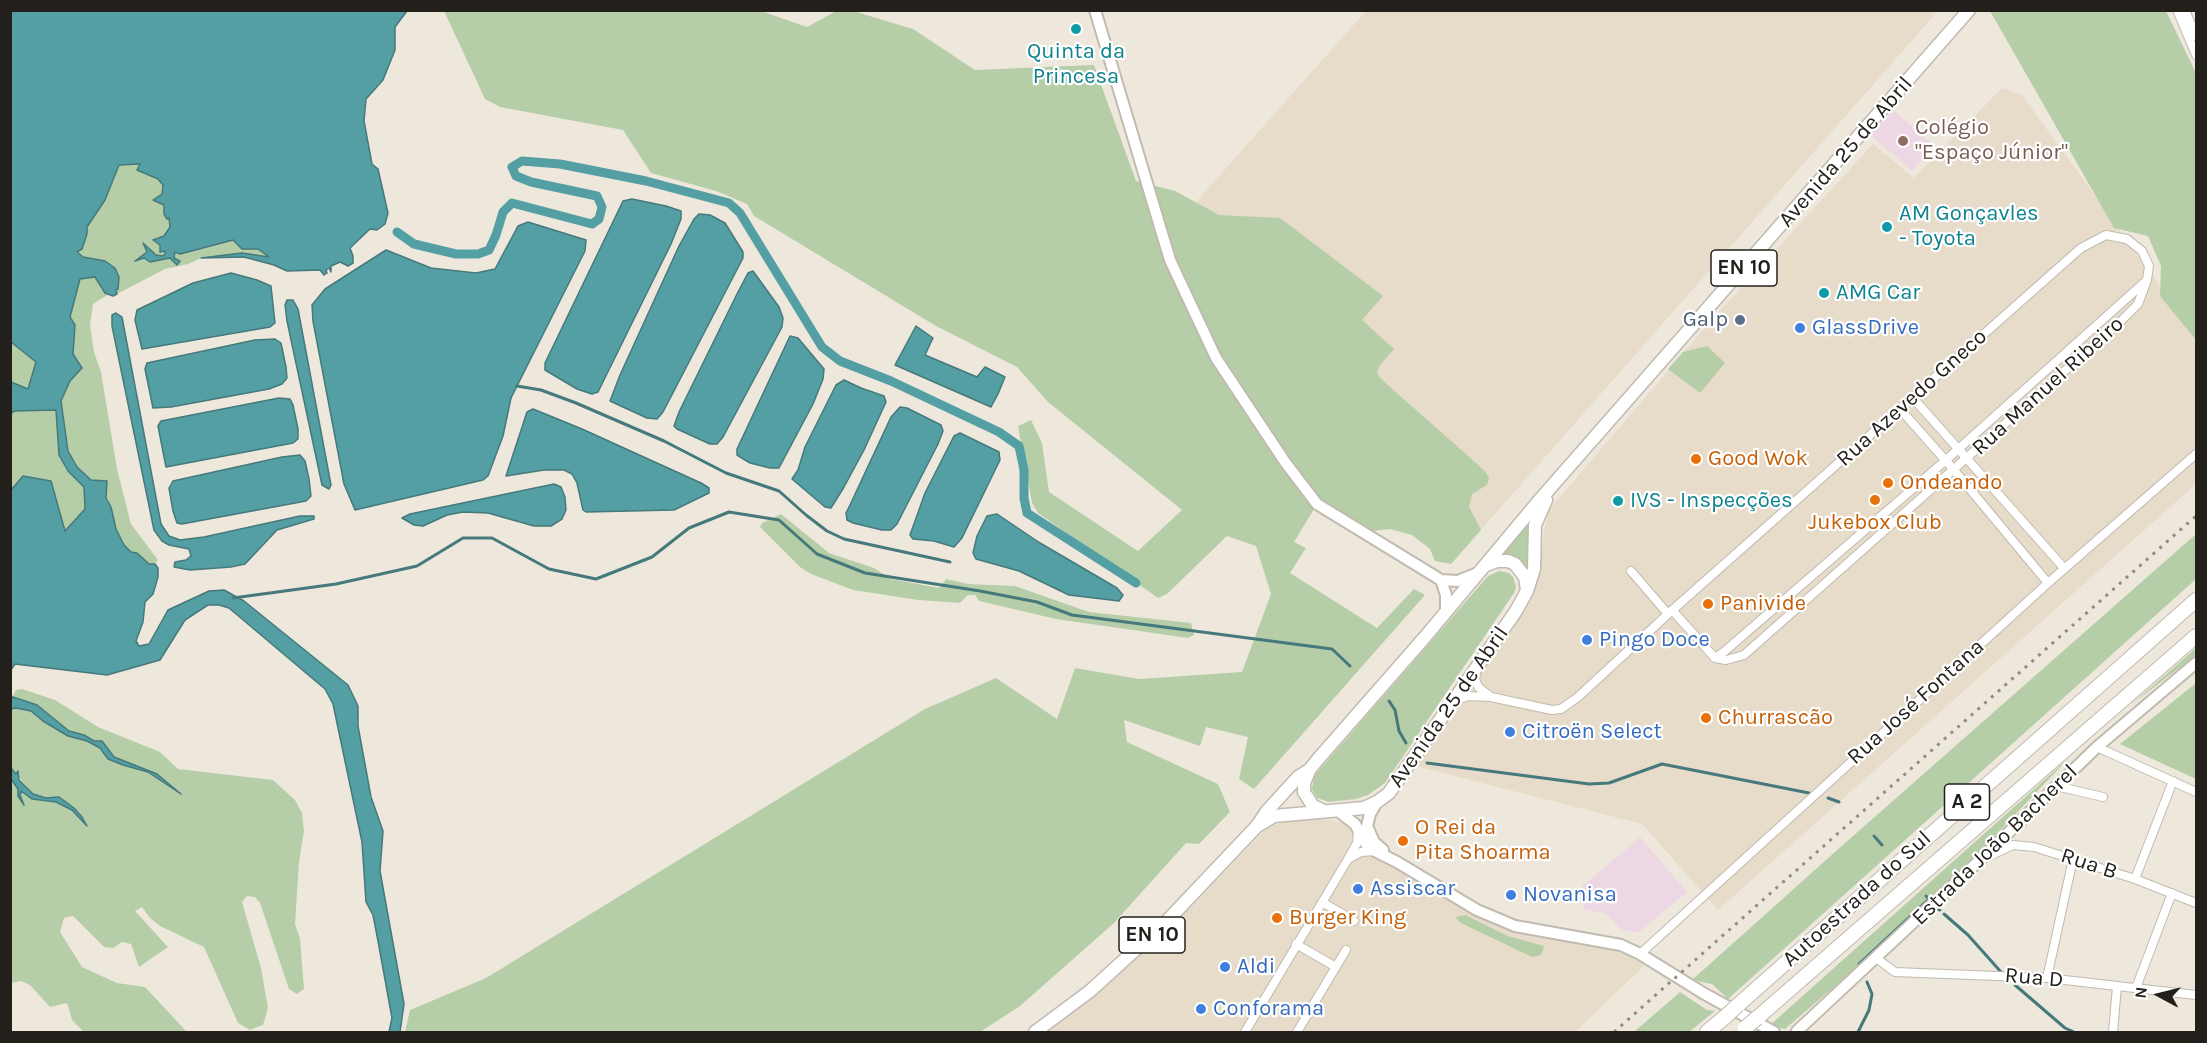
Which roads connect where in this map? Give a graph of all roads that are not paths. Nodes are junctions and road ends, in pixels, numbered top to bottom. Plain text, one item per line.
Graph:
1 (1095, 10) edge
2 (1969, 10) edge
3 (2177, 10) edge
4 (2185, 10) edge
5 (2196, 36) edge
6 (2196, 55) edge
7 (2147, 280) junction
8 (1913, 398) junction
9 (1900, 409) junction
10 (1959, 449) junction
11 (2196, 454) edge
12 (1968, 458) junction
13 (1946, 460) junction
14 (1954, 470) junction
15 (1556, 483) junction
16 (2064, 568) junction
17 (1482, 569) junction
18 (1631, 571) dead end
19 (1441, 580) junction
20 (2048, 583) junction
21 (1527, 591) junction
22 (2196, 600) edge
23 (1446, 611) junction
24 (1670, 612) junction
25 (2196, 636) edge
26 (1715, 658) junction
27 (2196, 663) edge
28 (1477, 668) junction
29 (1491, 697) junction
30 (1453, 702) junction
31 (2097, 747) junction
32 (1310, 769) junction
33 (2174, 782) junction
34 (2056, 786) junction
35 (2196, 792) edge
36 (2103, 797) dead end
37 (1377, 802) junction
38 (1324, 811) junction
39 (1338, 811) junction
40 (1257, 826) junction
41 (1358, 830) junction
42 (1375, 852) junction
43 (1348, 859) junction
44 (2073, 859) junction
45 (1980, 860) junction
46 (1397, 862) junction
47 (2135, 879) junction
48 (2172, 893) junction
49 (1322, 902) junction
50 (2196, 903) edge
51 (1354, 921) dead end
52 (1296, 944) junction
53 (1346, 950) dead end
54 (1640, 954) junction
55 (1876, 958) junction
56 (1336, 967) junction
57 (2047, 978) junction
58 (2117, 986) junction
59 (2136, 988) junction
60 (2196, 995) edge
61 (1743, 1030) edge
62 (1035, 1032) edge
63 (1245, 1032) edge
64 (1297, 1032) edge
65 (1707, 1032) edge
66 (1774, 1032) edge
67 (1795, 1032) edge
68 (2112, 1032) edge

1 - 19 street
2 - 15 main road, Avenida 25 de Abril / EN 10
3 - 6 street
4 - 5 street
7 - 8 street, Rua Azevedo Gneco
7 - 10 street
7 - 12 street, Rua Manuel Ribeiro
8 - 9 street, Rua Azevedo Gneco
8 - 10 street
9 - 13 street
9 - 24 street, Rua Azevedo Gneco
10 - 12 street
10 - 13 street
11 - 16 street, Rua José Fontana
12 - 14 street, Rua Manuel Ribeiro
12 - 16 street
13 - 14 street
13 - 26 street
14 - 20 street
14 - 26 street, Rua Manuel Ribeiro
15 - 17 main road, Avenida 25 de Abril / EN 10
15 - 21 main road, Avenida 25 de Abril / EN 10
16 - 20 street, Rua José Fontana
17 - 19 street
17 - 21 main road
17 - 23 main road, Avenida 25 de Abril / EN 10
18 - 24 street
19 - 23 street
20 - 54 street, Rua José Fontana
21 - 28 main road, Avenida 25 de Abril / EN 10
22 - 65 highway, Autoestrada do Sul / A 2, bridge
23 - 32 main road, Avenida 25 de Abril / EN 10
24 - 26 street
24 - 29 street, Rua Azevedo Gneco
25 - 61 highway, Autoestrada do Sul / A 2, bridge
27 - 31 street, Estrada João Bacherel
28 - 29 street
28 - 30 main road, Avenida 25 de Abril / EN 10
29 - 30 street, Rua Azevedo Gneco
30 - 37 main road, Avenida 25 de Abril / EN 10
31 - 33 street
31 - 34 street, Estrada João Bacherel
32 - 38 main road
32 - 40 main road, Avenida 25 de Abril / EN 10
33 - 35 street
33 - 47 street
34 - 36 street
34 - 45 street, Estrada João Bacherel
37 - 39 main road, Avenida 25 de Abril / EN 10
37 - 46 street
38 - 39 main road, Avenida 25 de Abril / EN 10
38 - 40 main road, Avenida 25 de Abril / EN 10
39 - 41 street
40 - 62 main road, Avenida 25 de Abril / EN 10
41 - 42 street
41 - 43 street
42 - 43 street
42 - 46 street
43 - 49 street
44 - 45 street, Rua B
44 - 47 street, Rua B
44 - 57 street
45 - 55 street, Estrada João Bacherel
46 - 54 street
47 - 48 street, Rua B
48 - 50 street, Rua B
48 - 59 street
49 - 51 street
49 - 52 street
52 - 56 street
52 - 63 street
53 - 56 street
54 - 66 street
55 - 57 street, Rua D
55 - 67 street, Estrada João Bacherel
56 - 64 street
57 - 58 street, Rua D
58 - 59 street, Rua D
58 - 68 street
59 - 60 street, Rua D

